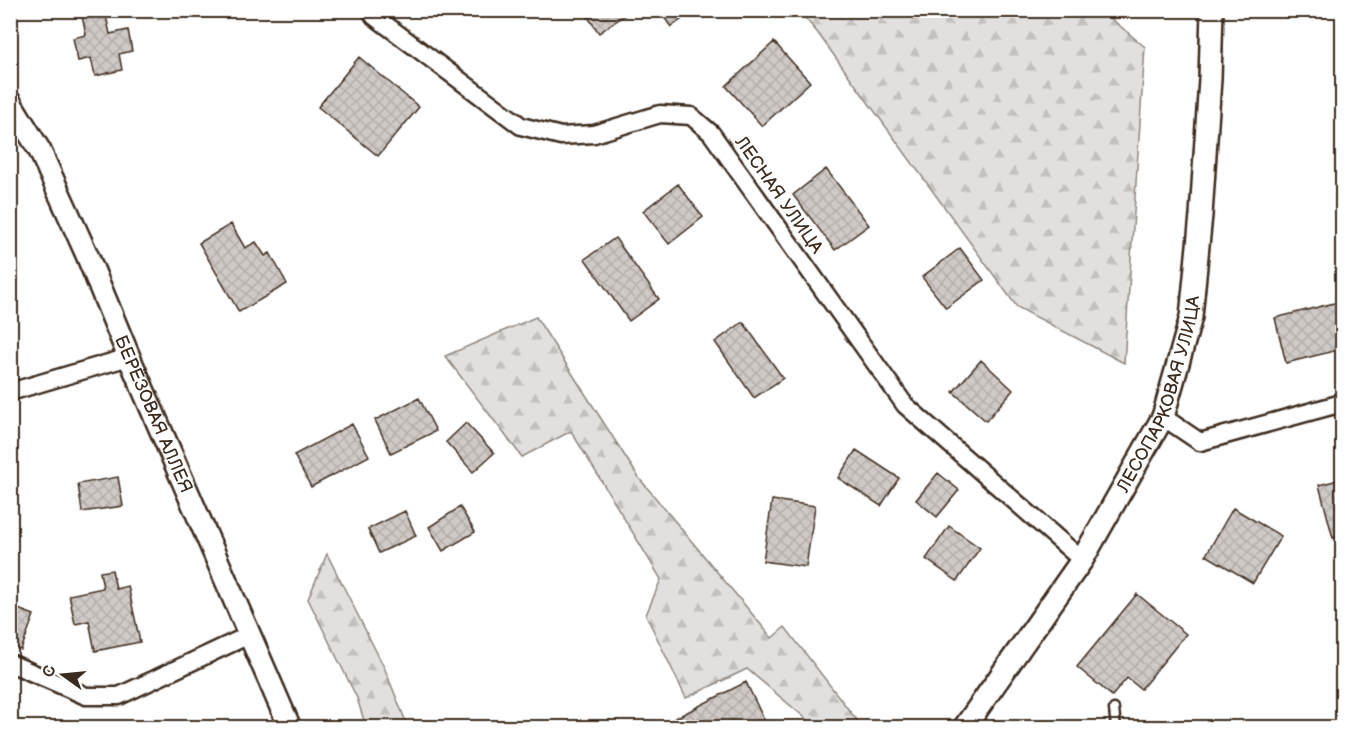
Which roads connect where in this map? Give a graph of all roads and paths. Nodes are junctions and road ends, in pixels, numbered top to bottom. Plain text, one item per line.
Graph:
1 (371, 10) edge
2 (1212, 10) edge
3 (10, 102) edge
4 (129, 357) junction
5 (10, 392) edge
6 (1342, 403) edge
7 (1163, 417) junction
8 (1082, 560) junction
9 (249, 635) junction
10 (10, 663) edge
11 (1114, 709) dead end
12 (290, 728) edge
13 (964, 728) edge
14 (1116, 728) edge

1 - 8 street, ЛЕСНАЯ УЛИЦА
2 - 7 street, ЛЕСОПАРКОВАЯ УЛИЦА
3 - 4 street, БЕРЁЗОВАЯ АЛЛЕЯ
4 - 5 street
4 - 9 street, БЕРЁЗОВАЯ АЛЛЕЯ
6 - 7 street
7 - 8 street, ЛЕСОПАРКОВАЯ УЛИЦА
8 - 13 street, ЛЕСОПАРКОВАЯ УЛИЦА
9 - 10 street
9 - 12 street, БЕРЁЗОВАЯ АЛЛЕЯ
11 - 14 lane

